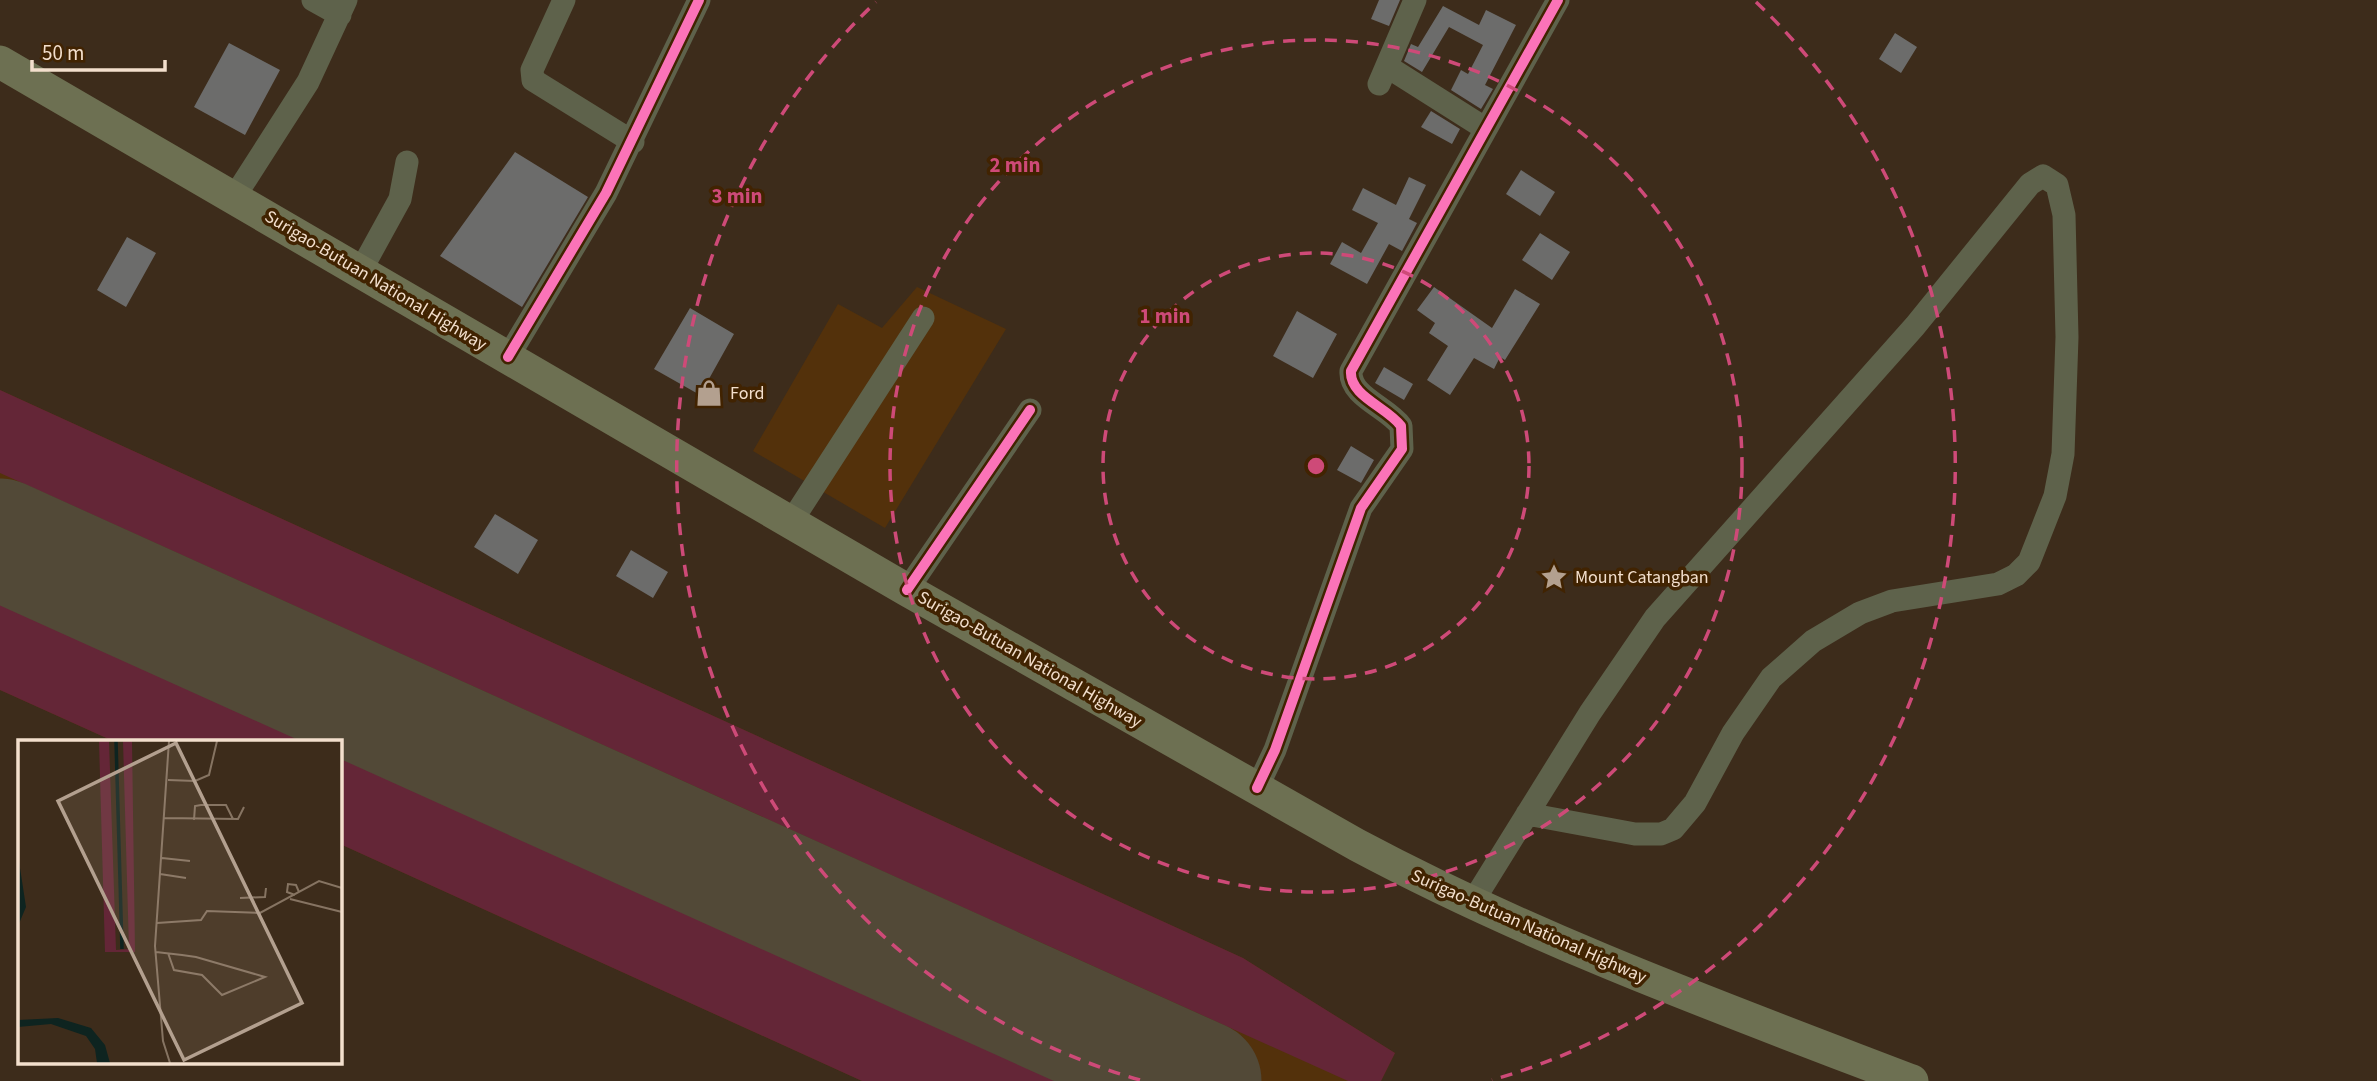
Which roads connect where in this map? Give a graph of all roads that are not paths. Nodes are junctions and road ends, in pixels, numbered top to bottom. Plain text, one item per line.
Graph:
1 (313, 0) edge
2 (564, 0) edge
3 (699, 0) edge
4 (1415, 0) edge
5 (1558, 0) edge
6 (343, 7) edge
7 (0, 62) edge
8 (1486, 129) junction
9 (633, 142) junction
10 (407, 162) dead end
11 (235, 197) junction
12 (361, 270) junction
13 (923, 318) dead end
14 (508, 358) junction
15 (1030, 410) dead end
16 (790, 522) junction
17 (907, 590) junction
18 (1257, 788) junction
19 (1527, 814) junction
20 (1472, 903) junction
21 (1912, 1081) edge

1 - 6 street
2 - 9 street
3 - 9 street
4 - 8 street
5 - 8 street
6 - 11 street
7 - 11 highway, Surigao-Butuan National Highway
8 - 18 street
9 - 14 street
10 - 12 street
11 - 12 highway, Surigao-Butuan National Highway
12 - 14 highway, Surigao-Butuan National Highway
13 - 16 street
14 - 16 highway, Surigao-Butuan National Highway
15 - 17 street
16 - 17 highway, Surigao-Butuan National Highway
17 - 18 highway, Surigao-Butuan National Highway
18 - 20 highway, Surigao-Butuan National Highway
19 - 19 street
19 - 20 street
20 - 21 highway, Surigao-Butuan National Highway

